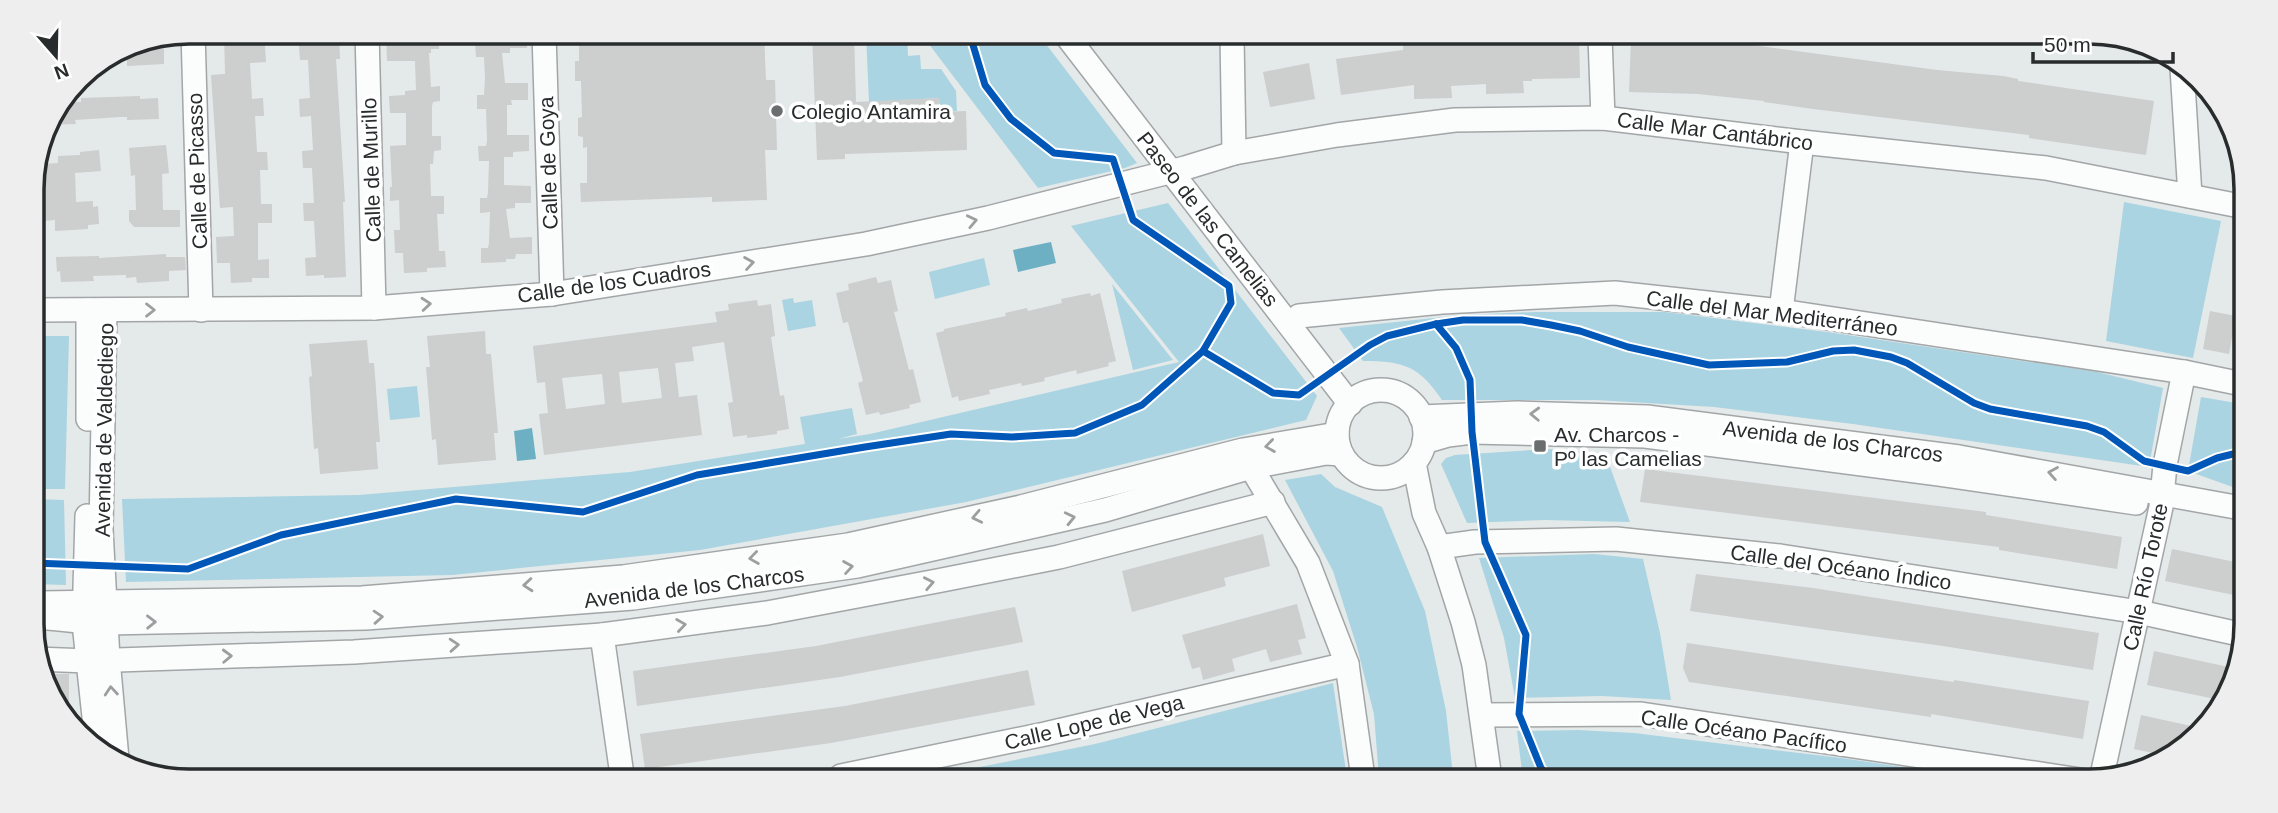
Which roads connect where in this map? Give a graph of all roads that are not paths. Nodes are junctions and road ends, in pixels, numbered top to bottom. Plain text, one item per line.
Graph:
1 (193, 44) edge
2 (367, 44) edge
3 (544, 44) edge
4 (1074, 44) edge
5 (1089, 44) edge
6 (1232, 44) edge
7 (1600, 44) edge
8 (2183, 78) edge
9 (1603, 118) junction
10 (1802, 142) junction
11 (1234, 152) junction
12 (1178, 169) junction
13 (2190, 196) junction
14 (2234, 205) edge
15 (552, 294) junction
16 (374, 308) junction
17 (44, 310) edge
18 (96, 310) junction
19 (201, 310) junction
20 (1781, 311) junction
21 (1299, 316) junction
22 (2184, 372) junction
23 (2234, 382) edge
24 (1355, 399) junction
25 (1421, 417) junction
26 (1339, 444) junction
27 (1419, 453) junction
28 (1251, 467) junction
29 (1389, 478) junction
30 (2162, 499) junction
31 (1273, 502) junction
32 (2234, 507) edge
33 (1424, 513) junction
34 (2234, 522) edge
35 (1439, 547) junction
36 (44, 605) edge
37 (2139, 612) junction
38 (96, 613) junction
39 (44, 617) edge
40 (2234, 633) edge
41 (602, 635) junction
42 (49, 659) edge
43 (98, 660) junction
44 (1347, 664) junction
45 (1483, 715) junction
46 (97, 736) edge
47 (115, 749) edge
48 (2104, 768) edge
49 (621, 769) edge
50 (875, 769) edge
51 (1362, 769) edge
52 (1489, 769) edge
53 (2006, 769) edge

1 - 19 street, Calle de Picasso
2 - 16 street, Calle de Murillo
3 - 15 street, Calle de Goya
4 - 12 street, Paseo de las Camelias
5 - 12 street, Paseo de las Camelias
6 - 11 street
7 - 9 street
8 - 13 street
9 - 10 street, Calle Mar Cantábrico
9 - 11 street, Calle Mar Cantábrico
10 - 13 street, Calle Mar Cantábrico
10 - 20 street
11 - 12 street, Calle Mar Cantábrico
15 -> 12 street, Calle de los Cuadros
12 - 21 street, Paseo de las Camelias
12 - 24 street, Paseo de las Camelias
13 - 14 street, Calle Mar Cantábrico
16 -> 15 street, Calle de los Cuadros
16 - 19 street, Calle de los Cuadros
17 - 18 street, Calle de los Cuadros
18 -> 19 street, Calle de los Cuadros
18 - 38 street
20 - 21 street, Calle del Mar Mediterráneo
20 - 22 street, Calle del Mar Mediterráneo
21 - 24 street, Paseo de las Camelias
22 - 23 street, Calle del Mar Mediterráneo
22 - 30 street, Calle Río Torote
24 - 25 street
24 - 26 street
25 - 27 street
30 -> 25 street, Avenida de los Charcos
26 - 28 street, Avenida de los Charcos
26 - 29 street
26 -> 38 street, Avenida de los Charcos
27 - 29 street
27 - 30 street, Avenida de los Charcos
27 - 33 street
28 - 31 street
38 -> 28 street, Avenida de los Charcos
29 - 33 street
30 - 32 street, Avenida de los Charcos
30 - 34 street, Avenida de los Charcos
30 - 37 street, Calle Río Torote
41 -> 31 street, Avenida de los Charcos
31 - 44 street
33 - 35 street
35 - 37 street, Calle del Océano Índico
35 - 45 street
36 - 38 street, Avenida de los Charcos
37 - 40 street, Calle del Océano Índico
37 - 48 street, Calle Río Torote
38 - 39 street, Avenida de los Charcos
38 - 43 street
43 -> 41 street, Avenida de los Charcos
41 - 49 street
42 - 43 street, Avenida de los Charcos
43 - 46 street
47 -> 43 street
44 - 50 street, Calle Lope de Vega
44 - 51 street
45 - 52 street
45 - 53 street, Calle Océano Pacífico

